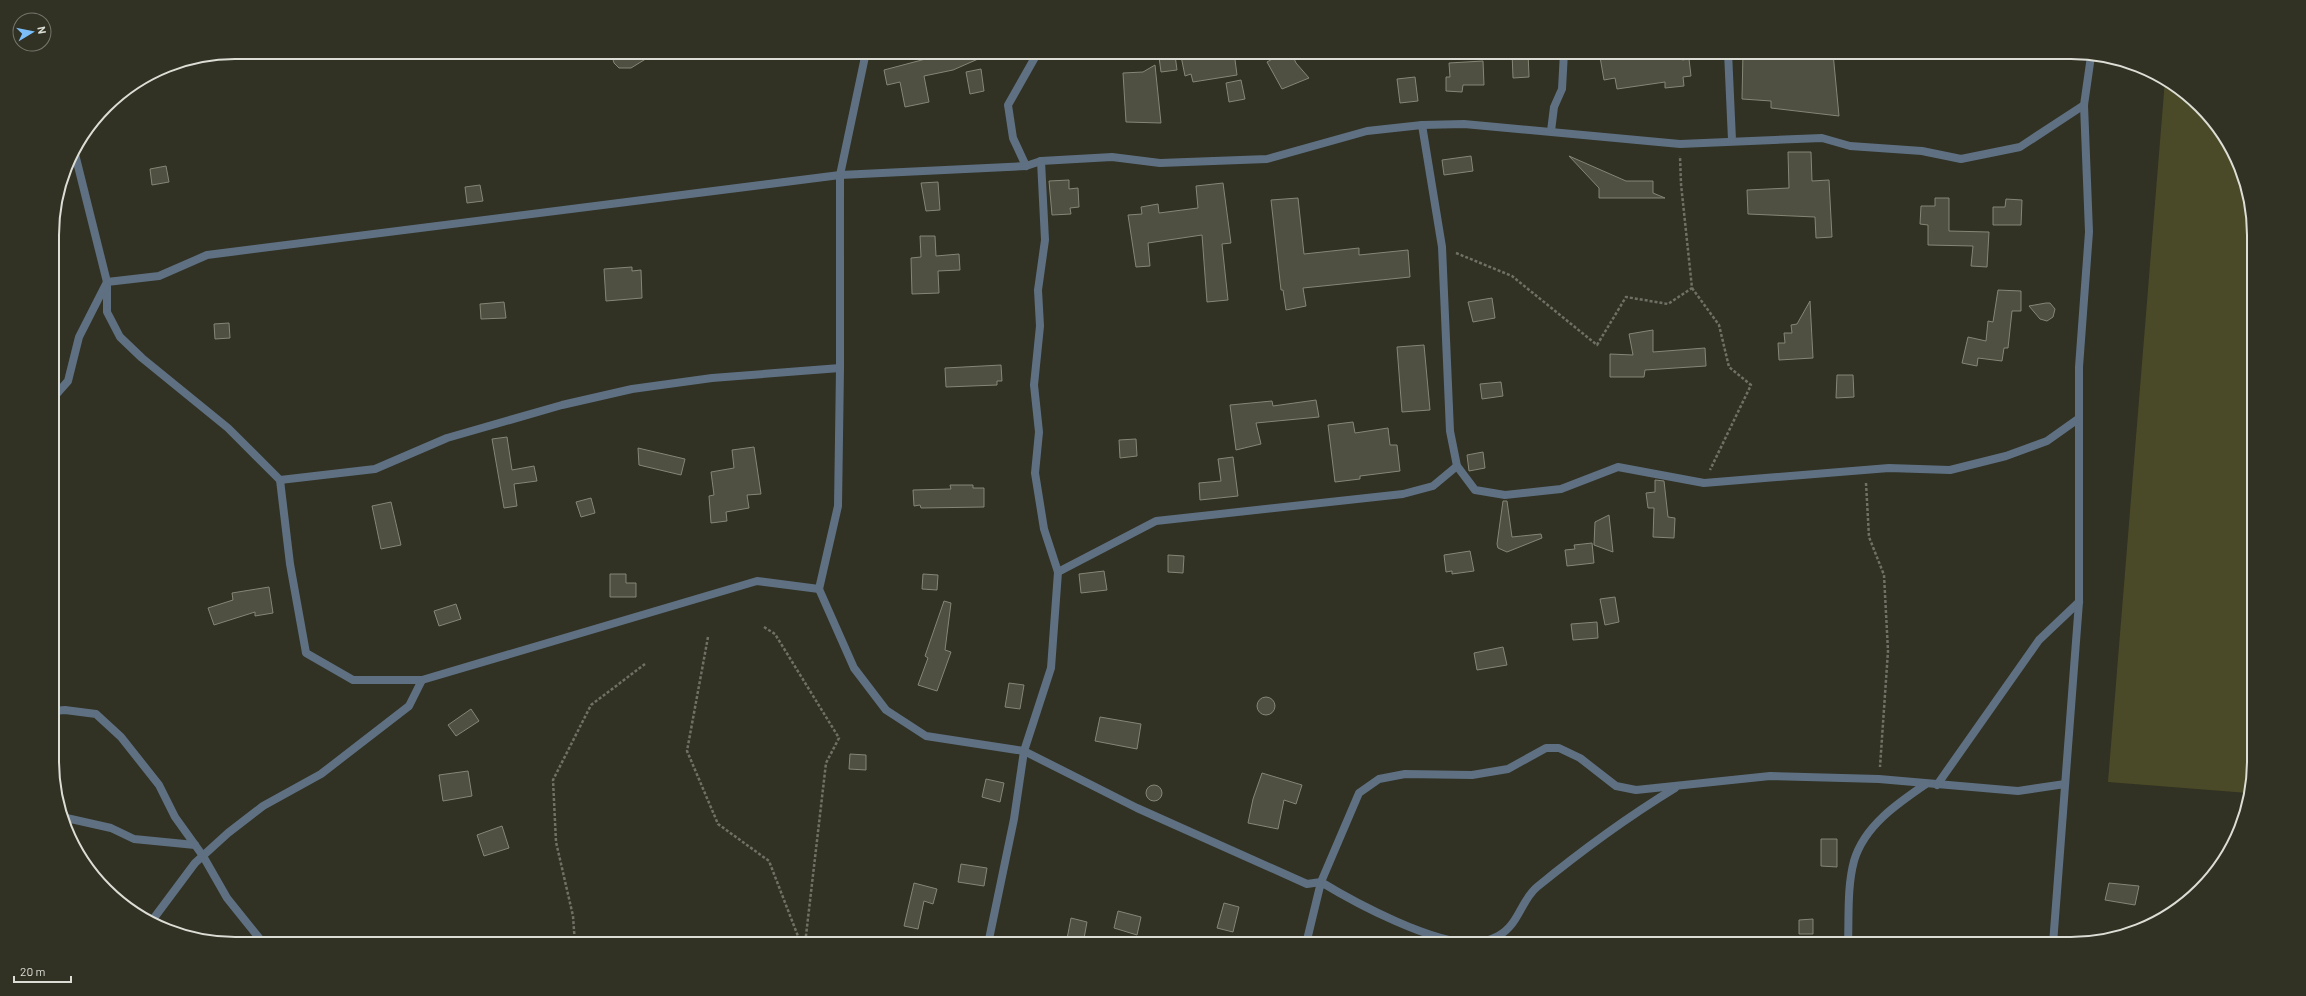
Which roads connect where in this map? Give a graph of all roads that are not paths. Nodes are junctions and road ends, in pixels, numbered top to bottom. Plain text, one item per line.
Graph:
1 (865, 59) edge
2 (1034, 59) edge
3 (1564, 59) edge
4 (1728, 59) edge
5 (2090, 60) edge
6 (2084, 105) junction
7 (1422, 125) junction
8 (1551, 131) junction
9 (1732, 140) junction
10 (76, 159) edge
11 (1042, 161) junction
12 (1026, 166) junction
13 (840, 175) junction
14 (107, 282) junction
15 (840, 368) junction
16 (59, 391) edge
17 (2078, 419) junction
18 (1457, 466) junction
19 (280, 480) junction
20 (1058, 572) junction
21 (818, 589) junction
22 (2079, 602) junction
23 (422, 680) junction
24 (59, 711) edge
25 (1024, 751) junction
26 (1926, 784) junction
27 (2065, 784) junction
28 (1937, 785) junction
29 (1676, 788) junction
30 (68, 818) edge
31 (195, 845) junction
32 (203, 856) junction
33 (1321, 882) junction
34 (156, 918) edge
35 (258, 937) edge
36 (989, 937) edge
37 (1308, 937) edge
38 (1440, 937) edge
39 (1495, 937) edge
40 (1848, 937) edge
41 (2054, 937) edge

1 - 13 street
2 - 12 street
3 - 8 street
4 - 9 street
5 - 6 street
6 - 9 street
6 - 17 street
7 - 8 street
7 - 11 street
7 - 18 street
8 - 9 street
10 - 14 street
11 - 12 street
11 - 20 street
12 - 13 street
13 - 14 street
13 - 15 street
14 - 16 street
14 - 19 street
15 - 19 street
15 - 21 street
17 - 18 street
17 - 22 street
18 - 20 street
19 - 23 street
20 - 25 street
21 - 23 street
21 - 25 street
22 - 27 street
22 - 28 street
23 - 32 street
24 - 31 street
25 - 33 street
25 - 36 street
26 - 28 street
26 - 29 street
26 - 40 street
27 - 28 street
27 - 41 street
29 - 33 street
29 - 39 street
30 - 31 street
31 - 32 street
32 - 34 street
32 - 35 street
33 - 37 street
33 - 38 street

